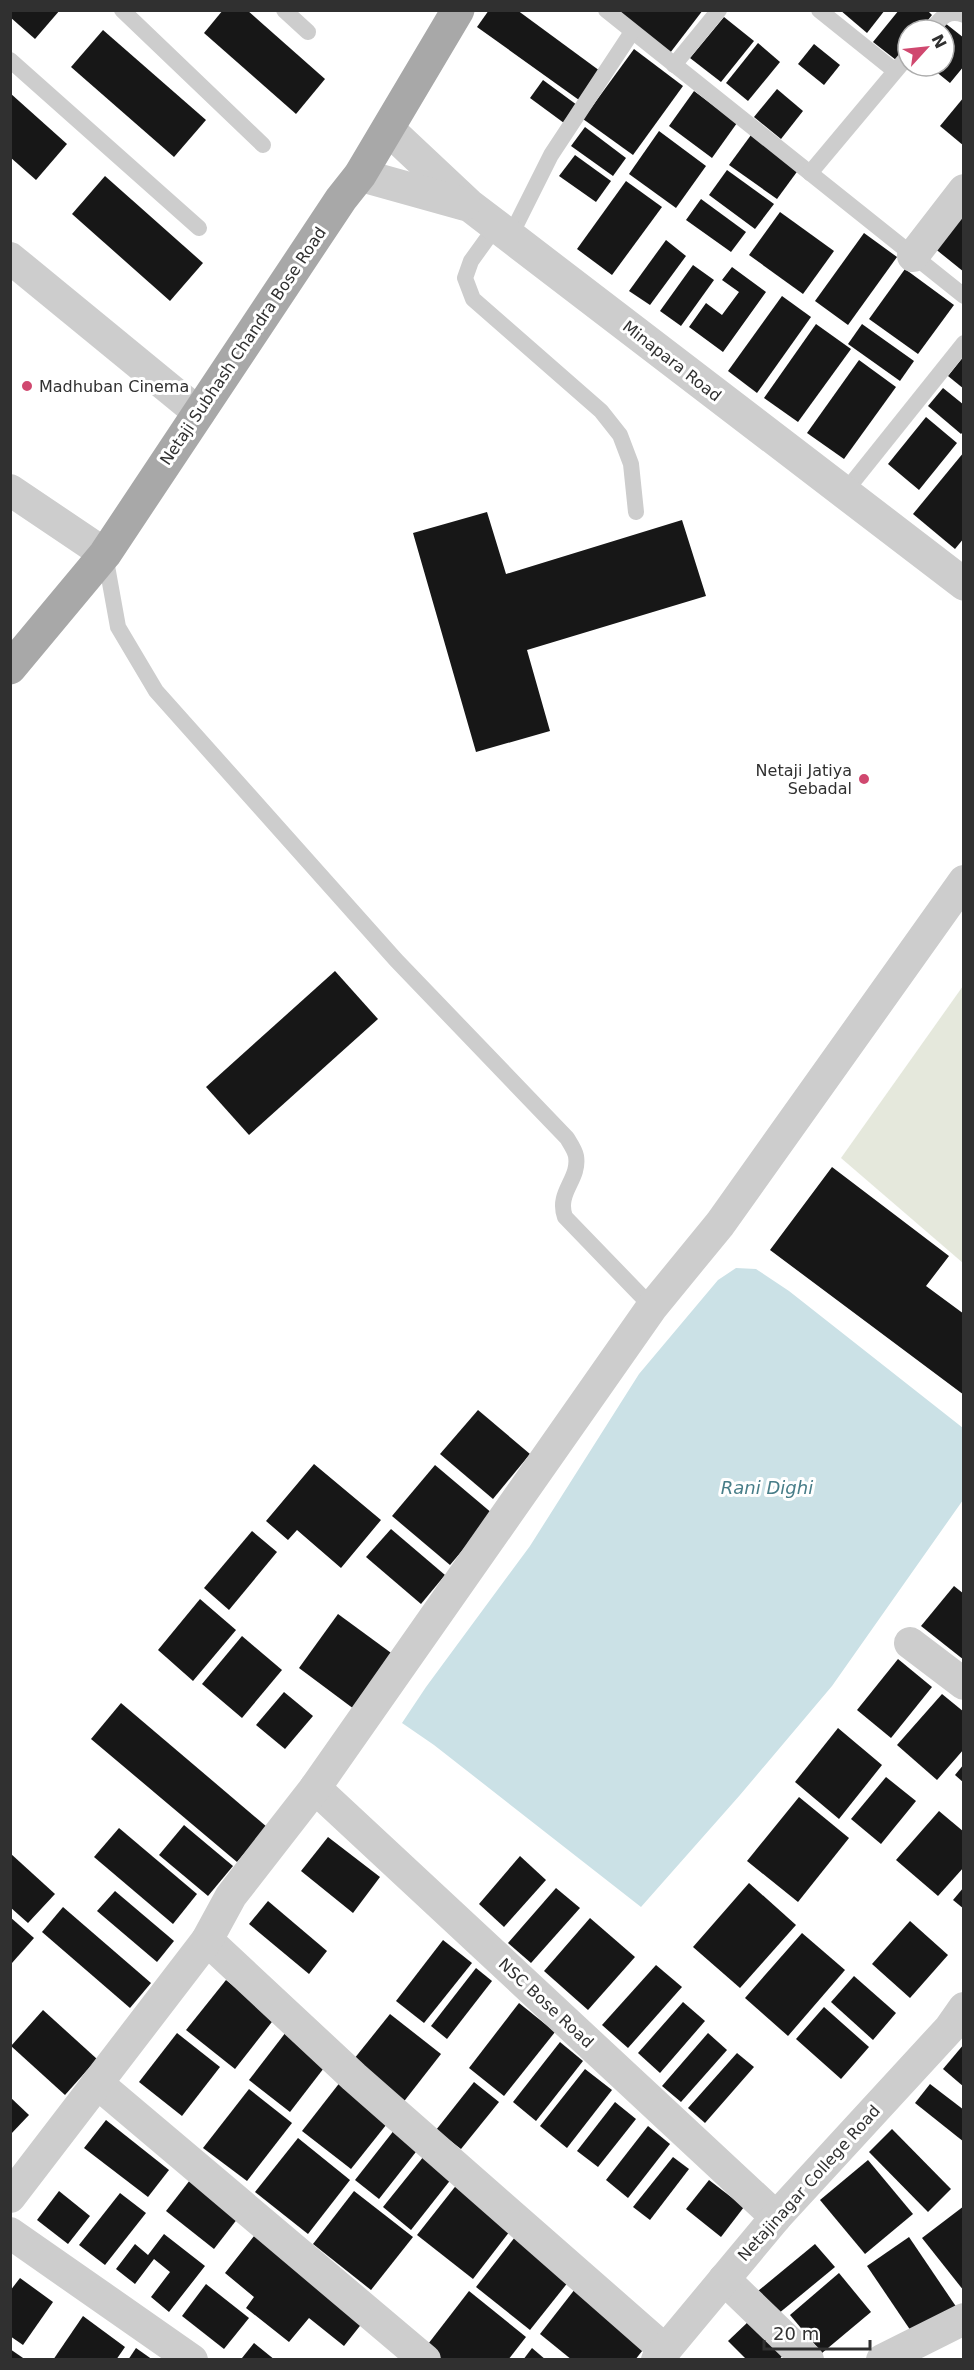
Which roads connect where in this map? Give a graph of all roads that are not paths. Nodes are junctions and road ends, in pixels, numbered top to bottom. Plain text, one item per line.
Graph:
1 (122, 10) edge
2 (284, 10) edge
3 (458, 10) edge
4 (606, 10) edge
5 (719, 10) edge
6 (819, 10) edge
7 (963, 15) edge
8 (942, 18) edge
9 (308, 32) dead end
10 (632, 32) junction
11 (10, 60) edge
12 (674, 64) junction
13 (895, 71) joint
14 (388, 129) junction
15 (263, 144) dead end
16 (810, 173) junction
17 (360, 175) junction
18 (963, 190) edge
19 (469, 205) junction
20 (199, 228) dead end
21 (504, 231) junction
22 (913, 255) junction
23 (10, 258) edge
24 (963, 296) edge
25 (963, 343) edge
26 (199, 413) junction
27 (10, 490) edge
28 (844, 493) junction
29 (636, 512) dead end
30 (105, 554) junction
31 (963, 584) edge
32 (11, 667) edge
33 (963, 881) edge
34 (651, 1307) junction
35 (910, 1643) dead end
36 (963, 1684) edge
37 (315, 1788) junction
38 (207, 1940) junction
39 (963, 2008) edge
40 (97, 2083) junction
41 (10, 2197) edge
42 (776, 2217) junction
43 (10, 2233) edge
44 (724, 2279) junction
45 (963, 2319) edge
46 (661, 2354) edge
47 (192, 2360) edge
48 (425, 2360) edge
49 (808, 2360) edge
50 (882, 2360) edge

1 - 15 lane
2 - 9 lane
3 - 14 main road, Netaji Subhash Chandra Bose Road
4 - 10 lane
5 - 12 lane
6 - 13 lane
7 - 8 lane
10 - 12 lane
10 - 21 lane
11 - 20 lane
12 - 16 lane
13 - 16 lane
14 - 17 main road, Netaji Subhash Chandra Bose Road
14 - 19 street, Minapara Road
16 - 22 lane
17 - 19 street
17 - 26 main road, Netaji Subhash Chandra Bose Road
18 - 22 street
19 - 21 street, Minapara Road
21 - 28 street, Minapara Road
21 - 29 lane
22 - 24 lane
23 - 26 street
25 - 28 lane
26 - 30 main road, Netaji Subhash Chandra Bose Road
27 - 30 street
28 - 31 street, Minapara Road
30 - 32 main road, Netaji Subhash Chandra Bose Road
30 - 34 lane
33 - 34 street
34 - 37 street
35 - 36 street
37 - 38 street
37 - 42 street, NSC Bose Road
38 - 40 street
38 - 46 street
39 - 42 street, Netajinagar College Road
40 - 41 street
40 - 48 street
42 - 44 street, Netajinagar College Road
43 - 47 street
44 - 46 street, Netajinagar College Road
44 - 49 street
45 - 50 street

